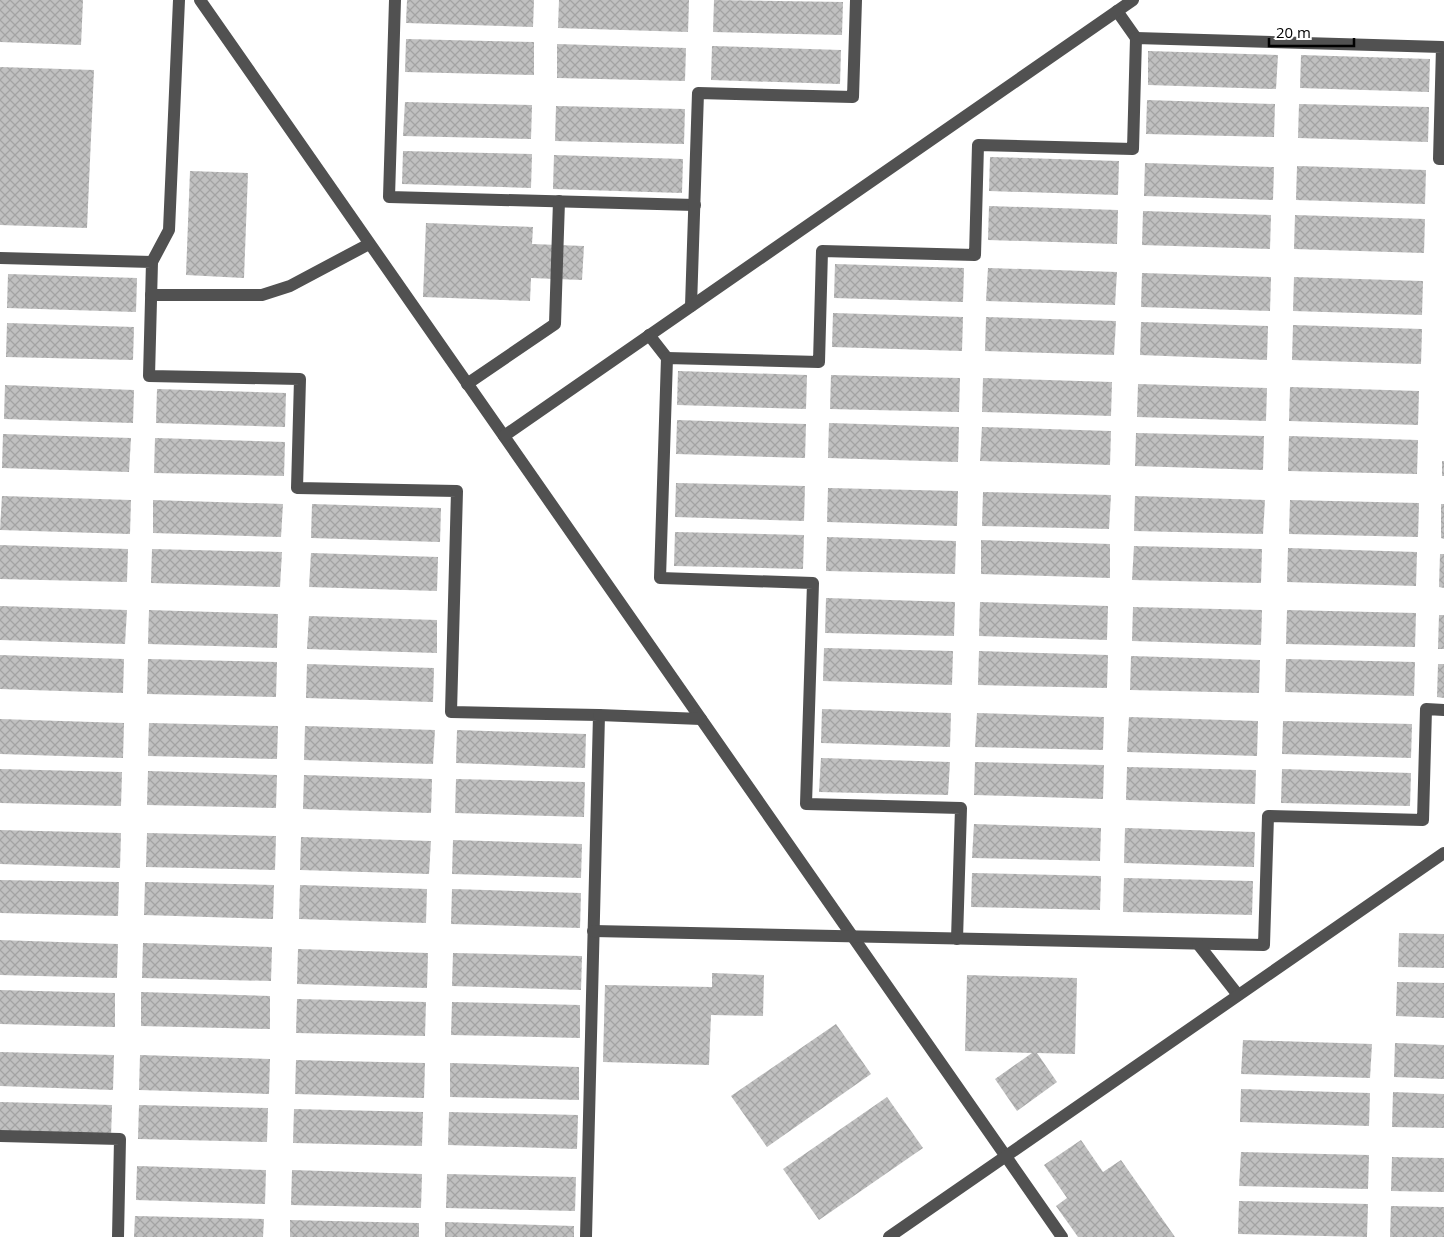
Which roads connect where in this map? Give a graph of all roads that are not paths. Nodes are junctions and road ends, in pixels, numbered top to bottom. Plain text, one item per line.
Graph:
1 (179, 0) edge
2 (200, 0) edge
3 (395, 0) edge
4 (856, 0) edge
5 (1133, 0) edge
6 (1117, 11) junction
7 (1136, 38) junction
8 (1444, 159) edge
9 (559, 202) junction
10 (694, 205) junction
11 (370, 244) junction
12 (0, 258) edge
13 (152, 262) junction
14 (151, 295) junction
15 (692, 306) junction
16 (649, 335) junction
17 (667, 358) junction
18 (467, 384) junction
19 (504, 436) junction
20 (1444, 710) edge
21 (599, 715) junction
22 (701, 719) junction
23 (1444, 853) edge
24 (593, 931) junction
25 (852, 936) junction
26 (957, 938) junction
27 (1198, 944) junction
28 (1238, 995) junction
29 (0, 1136) edge
30 (1006, 1156) junction
31 (118, 1237) edge
32 (586, 1237) edge
33 (889, 1237) edge
34 (1062, 1237) edge

1 - 13 lane
2 - 11 lane
3 - 9 lane
4 - 10 lane
5 - 6 lane
6 - 7 lane
6 - 15 lane
7 - 8 lane
7 - 17 lane
9 - 10 lane
9 - 18 lane
10 - 15 lane
11 - 14 lane
11 - 18 lane
12 - 13 lane
13 - 14 lane
14 - 21 lane
15 - 16 lane
16 - 17 lane
16 - 19 lane
17 - 26 lane
18 - 19 lane
19 - 22 lane
20 - 27 lane
21 - 22 lane
21 - 24 lane
22 - 25 lane
23 - 28 lane
24 - 25 lane
24 - 32 lane
25 - 26 lane
25 - 30 lane
26 - 27 lane
27 - 28 lane
28 - 30 lane
29 - 31 lane
30 - 33 lane
30 - 34 lane

